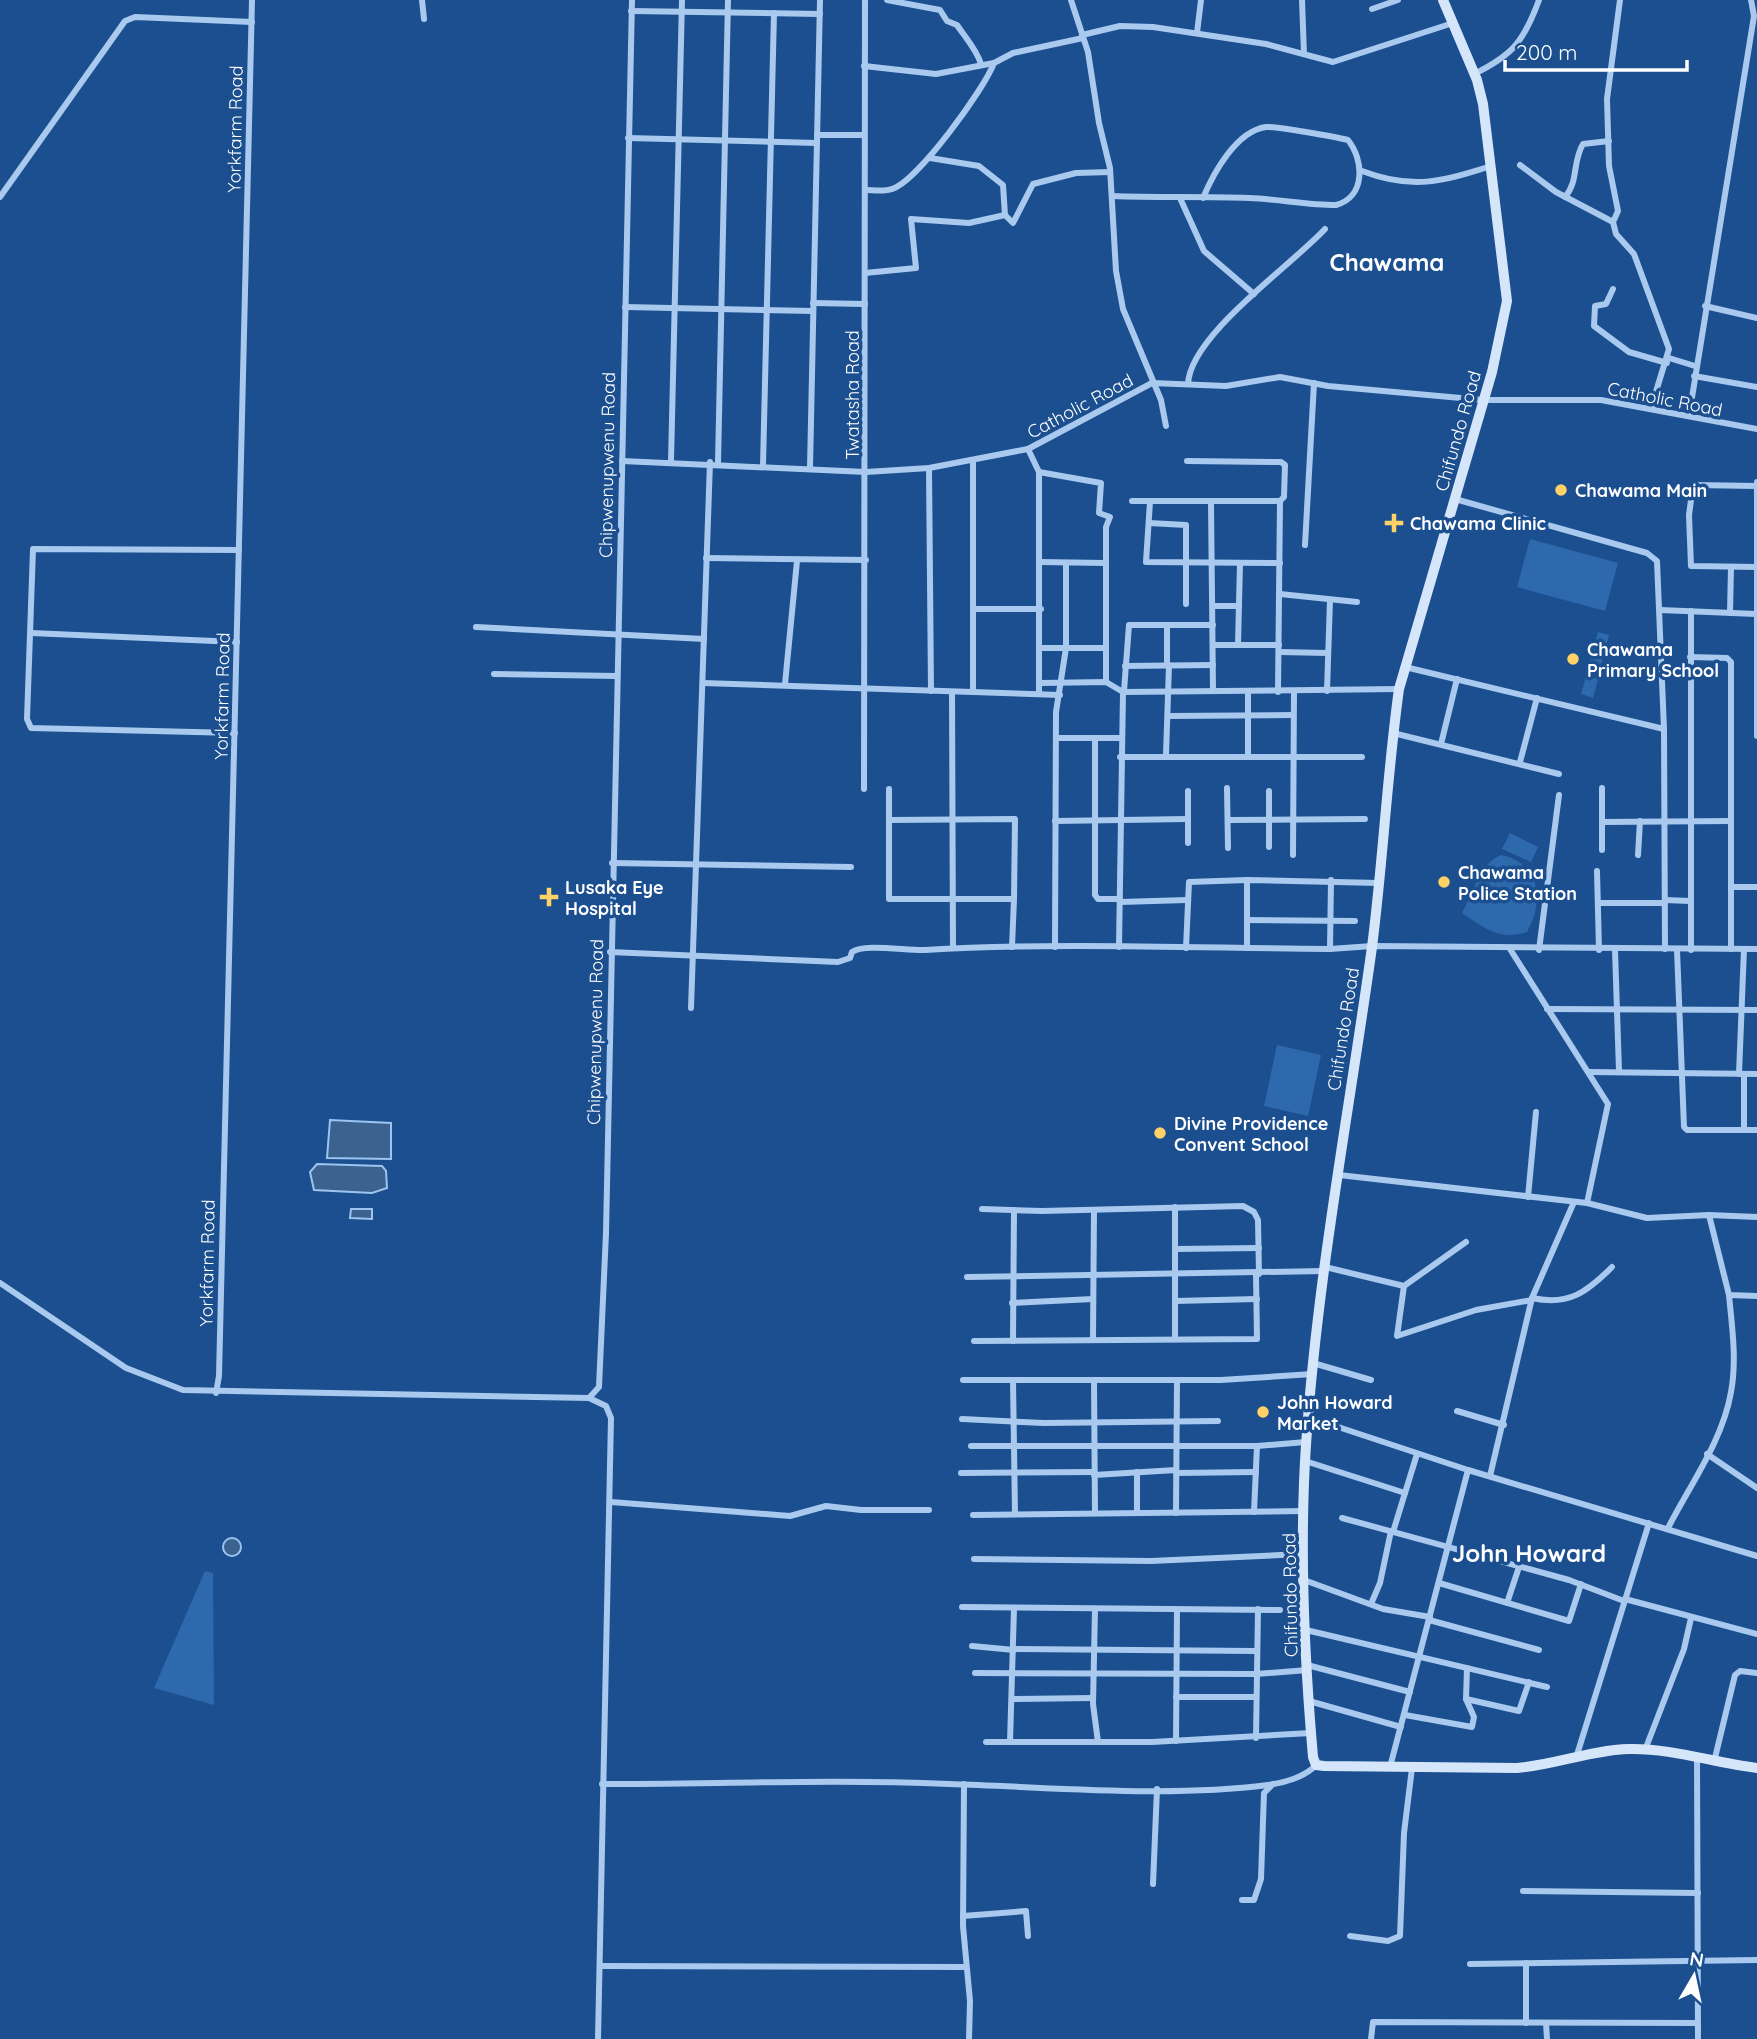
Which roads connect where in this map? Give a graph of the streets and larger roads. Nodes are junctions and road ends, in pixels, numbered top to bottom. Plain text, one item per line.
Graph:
1 (252, 0) edge
2 (422, 0) edge
3 (632, 0) edge
4 (681, 0) edge
5 (728, 0) edge
6 (820, 0) edge
7 (865, 0) edge
8 (887, 0) edge
9 (1070, 0) edge
10 (1201, 0) edge
11 (1302, 0) edge
12 (1398, 0) edge
13 (1443, 0) edge
14 (1539, 0) edge
15 (1620, 0) edge
16 (1751, 0) edge
17 (1372, 9) dead end
18 (631, 11) junction
19 (727, 12) junction
20 (681, 13) junction
21 (774, 13) junction
22 (820, 14) junction
23 (424, 19) dead end
24 (1756, 20) edge
25 (252, 22) junction
26 (1452, 23) junction
27 (1197, 33) junction
28 (1083, 36) junction
29 (1304, 54) junction
30 (994, 63) junction
31 (981, 64) junction
32 (864, 65) junction
33 (1474, 74) junction
34 (864, 135) junction
35 (628, 138) junction
36 (817, 139) junction
37 (678, 140) junction
38 (724, 141) junction
39 (1609, 141) junction
40 (771, 142) junction
41 (930, 158) junction
42 (1520, 165) dead end
43 (1492, 166) junction
44 (1362, 171) junction
45 (1110, 172) junction
46 (864, 190) junction
47 (1112, 196) junction
48 (0, 197) edge
49 (1565, 197) junction
50 (1180, 198) junction
51 (1203, 198) junction
52 (1005, 215) junction
53 (1613, 222) junction
54 (1325, 229) dead end
55 (865, 273) junction
56 (1613, 289) dead end
57 (1254, 294) junction
58 (813, 303) junction
59 (865, 304) junction
60 (1705, 306) junction
61 (625, 307) junction
62 (674, 307) junction
63 (719, 308) junction
64 (766, 309) junction
65 (813, 311) junction
66 (1757, 318) edge
67 (1668, 361) junction
68 (1695, 366) junction
69 (1694, 376) junction
70 (1152, 383) junction
71 (1314, 383) junction
72 (1188, 384) junction
73 (1757, 387) edge
74 (1483, 400) junction
75 (1651, 408) junction
76 (1689, 416) junction
77 (1166, 426) dead end
78 (1757, 429) edge
79 (1028, 450) junction
80 (622, 461) junction
81 (671, 461) junction
82 (1187, 461) dead end
83 (714, 462) junction
84 (972, 462) junction
85 (763, 465) junction
86 (929, 467) junction
87 (810, 468) junction
88 (866, 471) junction
89 (1039, 472) junction
90 (1757, 484) edge
91 (1455, 499) junction
92 (1280, 501) junction
93 (1132, 502) dead end
94 (1150, 502) junction
95 (1211, 503) junction
96 (1149, 523) junction
97 (1305, 545) dead end
98 (239, 550) junction
99 (706, 558) junction
100 (866, 559) junction
101 (797, 561) junction
102 (1040, 562) junction
103 (1066, 563) junction
104 (1187, 563) junction
105 (1240, 563) junction
106 (1280, 563) junction
107 (1105, 564) junction
108 (1212, 564) junction
109 (1731, 567) junction
110 (1757, 567) edge
111 (1280, 594) junction
112 (1330, 600) junction
113 (1357, 602) dead end
114 (1186, 604) dead end
115 (1213, 606) junction
116 (1239, 606) junction
117 (1041, 609) junction
118 (973, 610) junction
119 (1660, 610) junction
120 (1691, 611) junction
121 (1730, 613) junction
122 (1756, 614) edge
123 (1167, 625) junction
124 (1213, 625) junction
125 (476, 627) dead end
126 (31, 633) junction
127 (618, 635) junction
128 (704, 639) junction
129 (237, 642) junction
130 (1213, 645) junction
131 (1238, 645) junction
132 (1042, 648) junction
133 (1066, 648) junction
134 (1106, 648) junction
135 (1279, 649) junction
136 (1756, 649) edge
137 (1328, 653) junction
138 (1690, 657) junction
139 (1168, 665) junction
140 (1213, 665) junction
141 (1125, 666) junction
142 (1405, 667) junction
143 (494, 674) dead end
144 (617, 676) junction
145 (1458, 679) junction
146 (1106, 682) junction
147 (704, 683) junction
148 (1041, 683) junction
149 (785, 684) junction
150 (1062, 684) junction
151 (862, 689) junction
152 (1399, 689) junction
153 (1169, 690) junction
154 (1213, 690) junction
155 (931, 691) junction
156 (973, 691) junction
157 (1248, 691) junction
158 (1327, 691) junction
159 (953, 692) junction
160 (1039, 692) junction
161 (1123, 692) junction
162 (1278, 692) junction
163 (1294, 692) junction
164 (1060, 695) junction
165 (1537, 698) junction
166 (1757, 711) edge
167 (1248, 715) junction
168 (1293, 715) junction
169 (1168, 716) junction
170 (1664, 729) junction
171 (235, 733) junction
172 (1393, 733) junction
173 (1757, 736) edge
174 (1056, 738) junction
175 (1095, 738) junction
176 (1120, 738) junction
177 (1441, 744) junction
178 (1166, 755) junction
179 (1120, 757) junction
180 (1248, 757) junction
181 (1294, 757) junction
182 (1362, 757) dead end
183 (1520, 762) junction
184 (1559, 774) dead end
185 (1227, 788) dead end
186 (1602, 788) dead end
187 (864, 789) dead end
188 (890, 789) dead end
189 (1188, 791) dead end
190 (1269, 791) dead end
191 (1559, 794) dead end
192 (953, 817) junction
193 (1120, 819) junction
194 (1188, 819) junction
195 (1365, 819) dead end
196 (890, 820) junction
197 (1096, 820) junction
198 (1228, 820) junction
199 (1269, 820) junction
200 (1293, 820) junction
201 (1055, 821) junction
202 (1640, 821) junction
203 (1665, 821) junction
204 (1690, 821) junction
205 (1731, 821) junction
206 (1602, 822) junction
207 (1188, 843) dead end
208 (1269, 847) dead end
209 (1228, 848) dead end
210 (1602, 850) dead end
211 (1293, 855) dead end
212 (1638, 855) dead end
213 (612, 863) junction
214 (698, 864) junction
215 (851, 867) dead end
216 (1597, 871) dead end
217 (1247, 880) junction
218 (1331, 880) junction
219 (1379, 883) junction
220 (1731, 887) junction
221 (1757, 887) edge
222 (1014, 899) junction
223 (952, 900) junction
224 (1120, 900) junction
225 (1187, 900) junction
226 (1690, 901) junction
227 (1665, 902) junction
228 (1598, 903) junction
229 (1247, 920) junction
230 (1330, 920) junction
231 (1355, 921) dead end
232 (1372, 946) junction
233 (1012, 947) junction
234 (1055, 947) junction
235 (1119, 947) junction
236 (953, 948) junction
237 (1186, 948) junction
238 (1247, 948) junction
239 (1330, 948) junction
240 (1510, 948) junction
241 (1665, 949) junction
242 (1731, 949) junction
243 (1744, 949) junction
244 (1757, 949) edge
245 (1539, 950) junction
246 (1599, 950) junction
247 (1615, 950) junction
248 (1677, 950) junction
249 (1690, 950) junction
250 (610, 952) junction
251 (693, 957) junction
252 (691, 1009) dead end
253 (1547, 1009) junction
254 (1741, 1009) junction
255 (1617, 1010) junction
256 (1757, 1010) edge
257 (1680, 1011) junction
258 (1619, 1071) junction
259 (1589, 1072) junction
260 (1681, 1073) junction
261 (1742, 1074) junction
262 (1757, 1074) edge
263 (1536, 1112) dead end
264 (1744, 1130) junction
265 (1757, 1130) edge
266 (1339, 1175) junction
267 (1528, 1197) junction
268 (1574, 1202) junction
269 (1587, 1203) junction
270 (1175, 1207) junction
271 (982, 1209) dead end
272 (1014, 1210) junction
273 (1094, 1210) junction
274 (1709, 1215) junction
275 (1757, 1217) edge
276 (1466, 1242) dead end
277 (1259, 1248) junction
278 (1175, 1249) junction
279 (1612, 1267) dead end
280 (1325, 1269) junction
281 (1093, 1274) junction
282 (1174, 1274) junction
283 (1258, 1274) junction
284 (1012, 1276) junction
285 (967, 1277) dead end
286 (0, 1283) edge
287 (1404, 1286) junction
288 (1729, 1295) junction
289 (1757, 1296) edge
290 (1257, 1299) junction
291 (1532, 1299) junction
292 (1093, 1300) junction
293 (1174, 1301) junction
294 (1012, 1303) junction
295 (1093, 1339) junction
296 (1174, 1339) junction
297 (974, 1341) dead end
298 (1013, 1341) junction
299 (1313, 1368) junction
300 (963, 1380) dead end
301 (1177, 1380) junction
302 (1371, 1380) dead end
303 (1013, 1381) junction
304 (1094, 1381) junction
305 (216, 1393) junction
306 (589, 1398) junction
307 (1457, 1410) dead end
308 (1308, 1417) junction
309 (962, 1419) dead end
310 (1013, 1421) junction
311 (1218, 1421) dead end
312 (1094, 1422) junction
313 (1176, 1422) junction
314 (1504, 1425) junction
315 (1306, 1442) junction
316 (1094, 1446) junction
317 (1175, 1446) junction
318 (1257, 1446) junction
319 (971, 1447) dead end
320 (1013, 1447) junction
321 (1417, 1454) junction
322 (1707, 1454) junction
323 (1305, 1461) junction
324 (1468, 1470) junction
325 (1137, 1472) junction
326 (1176, 1472) junction
327 (1256, 1472) junction
328 (961, 1474) dead end
329 (1014, 1474) junction
330 (1094, 1474) junction
331 (1490, 1476) junction
332 (1757, 1488) edge
333 (1405, 1493) junction
334 (611, 1502) junction
335 (929, 1510) dead end
336 (1304, 1511) junction
337 (1254, 1512) junction
338 (1095, 1513) junction
339 (1137, 1513) junction
340 (1176, 1513) junction
341 (1015, 1514) junction
342 (973, 1515) dead end
343 (1342, 1518) dead end
344 (1649, 1523) junction
345 (1668, 1528) junction
346 (1392, 1532) junction
347 (1448, 1548) junction
348 (1303, 1554) junction
349 (1757, 1556) edge
350 (974, 1559) dead end
351 (1519, 1567) junction
352 (1304, 1580) junction
353 (1439, 1583) junction
354 (1581, 1584) junction
355 (1624, 1600) junction
356 (1507, 1603) junction
357 (1371, 1604) junction
358 (962, 1607) dead end
359 (1014, 1608) junction
360 (1095, 1609) junction
361 (1258, 1609) junction
362 (1177, 1610) junction
363 (1280, 1610) dead end
364 (1691, 1618) junction
365 (1429, 1619) junction
366 (1306, 1630) junction
367 (1757, 1634) edge
368 (972, 1646) dead end
369 (1014, 1649) junction
370 (1094, 1650) junction
371 (1539, 1650) dead end
372 (1176, 1651) junction
373 (1256, 1651) junction
374 (1420, 1657) junction
375 (1308, 1667) junction
376 (1467, 1668) junction
377 (975, 1673) dead end
378 (1013, 1673) junction
379 (1094, 1673) junction
380 (1757, 1673) edge
381 (1176, 1674) junction
382 (1256, 1674) junction
383 (1528, 1682) junction
384 (1547, 1688) dead end
385 (1410, 1692) junction
386 (1176, 1697) junction
387 (1256, 1697) junction
388 (1093, 1698) junction
389 (1012, 1699) junction
390 (1466, 1699) junction
391 (1309, 1701) junction
392 (1405, 1715) junction
393 (1401, 1727) junction
394 (1311, 1733) junction
395 (1256, 1738) junction
396 (1176, 1741) junction
397 (986, 1742) dead end
398 (1010, 1742) junction
399 (1098, 1742) junction
400 (1645, 1750) junction
401 (1697, 1757) junction
402 (1576, 1759) junction
403 (1714, 1762) junction
404 (1316, 1765) junction
405 (1390, 1766) junction
406 (1412, 1768) junction
407 (1757, 1768) edge
408 (603, 1784) junction
409 (964, 1784) junction
410 (1273, 1784) junction
411 (1157, 1788) junction
412 (1153, 1884) dead end
413 (1523, 1891) dead end
414 (1698, 1893) junction
415 (1242, 1900) dead end
416 (964, 1916) junction
417 (1028, 1936) dead end
418 (1350, 1936) dead end
419 (1698, 1960) junction
420 (1757, 1960) edge
421 (1526, 1963) junction
422 (1470, 1964) dead end
423 (600, 1966) junction
424 (966, 1968) junction
425 (1526, 2023) junction
426 (1546, 2023) junction
427 (1698, 2023) junction
428 (598, 2039) edge
429 (969, 2039) edge
430 (1371, 2039) edge
431 (1547, 2039) edge
432 (1698, 2039) edge

1 - 25 street, Yorkfarm Road
2 - 23 street
3 - 18 street, Chipwenupwenu Road
4 - 20 street
5 - 19 street
6 - 22 street
7 - 32 street, Twatasha Road
8 - 31 street
9 - 28 street
10 - 27 street
11 - 29 street
12 - 17 street
13 - 26 street, Chifundo Road
14 - 33 street
15 - 39 street
16 - 24 street
18 - 20 street
18 - 35 street, Chipwenupwenu Road
19 - 20 street
19 - 21 street
19 - 38 street
20 - 37 street
21 - 22 street
21 - 40 street
22 - 36 street
24 - 60 street
25 - 48 street
25 - 98 street, Yorkfarm Road
26 - 29 street
26 - 33 street, Chifundo Road
27 - 28 street
27 - 29 street
28 - 30 street
28 - 45 street
30 - 31 street
30 - 41 street
31 - 32 street
32 - 34 street, Twatasha Road
33 - 43 street, Chifundo Road
34 - 36 street
34 - 46 street, Twatasha Road
35 - 37 street
35 - 61 street, Chipwenupwenu Road
36 - 40 street
36 - 58 street
37 - 38 street
37 - 62 street
38 - 40 street
38 - 63 street
39 - 49 street
39 - 53 street
40 - 64 street
41 - 46 street
41 - 52 street
42 - 49 street
43 - 44 street
43 - 74 street, Chifundo Road
44 - 51 street
44 - 51 street
45 - 47 street
45 - 52 street
46 - 55 street, Twatasha Road
47 - 50 street
47 - 70 street
49 - 53 street
50 - 51 street
50 - 57 street
52 - 55 street
53 - 67 street
54 - 57 street
55 - 59 street, Twatasha Road
56 - 67 street
57 - 72 street
58 - 59 street
58 - 65 street
59 - 88 street, Twatasha Road
60 - 66 street
60 - 68 street
61 - 62 street
61 - 80 street, Chipwenupwenu Road
62 - 63 street
62 - 81 street
63 - 64 street
63 - 83 street
64 - 65 street
64 - 85 street
65 - 87 street
67 - 68 street
67 - 75 street
68 - 69 street
69 - 73 street
69 - 76 street
70 - 72 street, Catholic Road
70 - 77 street
70 - 79 street, Catholic Road
71 - 72 street, Catholic Road
71 - 74 street, Catholic Road
71 - 97 street
74 - 75 street, Catholic Road
74 - 91 street, Chifundo Road
75 - 76 street, Catholic Road
76 - 78 street, Catholic Road
79 - 84 street, Catholic Road
79 - 89 street
80 - 81 street, Catholic Road
80 - 127 street, Chipwenupwenu Road
81 - 83 street, Catholic Road
82 - 92 street
83 - 85 street, Catholic Road
83 - 99 street
84 - 86 street, Catholic Road
84 - 118 street
85 - 87 street, Catholic Road
86 - 88 street, Catholic Road
86 - 155 street
87 - 88 street, Catholic Road
88 - 100 street, Twatasha Road
89 - 102 street
89 - 107 street
90 - 109 street
90 - 110 street
91 - 119 street
91 - 142 street, Chifundo Road
92 - 95 street
92 - 106 street
93 - 94 street
94 - 95 street
94 - 96 street
95 - 108 street
96 - 104 street
96 - 104 street
98 - 126 street
98 - 129 street, Yorkfarm Road
99 - 101 street
99 - 128 street
100 - 101 street
100 - 151 street, Twatasha Road
101 - 149 street
102 - 103 street
102 - 117 street
103 - 107 street
103 - 133 street
104 - 108 street
104 - 114 street
105 - 106 street
105 - 108 street
105 - 116 street
106 - 111 street
107 - 134 street
108 - 115 street
109 - 110 street
109 - 121 street
110 - 122 street
111 - 112 street
111 - 135 street
112 - 113 street
112 - 137 street
115 - 116 street
115 - 124 street
116 - 131 street
117 - 118 street
117 - 132 street
118 - 156 street
119 - 120 street
119 - 170 street
120 - 121 street
120 - 138 street
121 - 122 street
122 - 136 street
123 - 124 street
123 - 139 street
123 - 141 street
124 - 130 street
125 - 127 street
126 - 129 street
126 - 171 street
127 - 128 street
127 - 144 street, Chipwenupwenu Road
128 - 147 street
129 - 171 street, Yorkfarm Road
130 - 131 street
130 - 140 street
131 - 135 street
132 - 133 street
132 - 148 street
133 - 134 street
133 - 150 street
134 - 146 street
135 - 137 street
135 - 162 street
136 - 166 street
137 - 158 street
138 - 204 street
138 - 205 street
139 - 140 street
139 - 141 street
139 - 153 street
140 - 154 street
141 - 161 street
142 - 145 street
142 - 152 street, Chifundo Road
143 - 144 street
144 - 213 street, Chipwenupwenu Road
145 - 165 street
145 - 177 street
146 - 150 street
146 - 161 street
147 - 149 street
147 - 214 street
148 - 150 street
148 - 160 street
149 - 151 street
150 - 164 street
151 - 155 street
151 - 187 street, Twatasha Road
152 - 158 street
152 - 172 street, Chifundo Road
153 - 154 street
153 - 161 street
153 - 169 street
154 - 157 street
155 - 159 street
156 - 159 street
156 - 160 street
157 - 162 street
157 - 167 street
158 - 163 street
159 - 192 street
160 - 164 street
161 - 176 street
162 - 163 street
163 - 168 street
164 - 174 street
165 - 170 street
165 - 183 street
166 - 173 street
167 - 168 street
167 - 169 street
167 - 180 street
168 - 181 street
169 - 178 street
170 - 203 street
171 - 305 street, Yorkfarm Road
172 - 177 street
172 - 219 street, Chifundo Road
174 - 175 street
174 - 201 street
175 - 176 street
175 - 197 street
176 - 179 street
177 - 183 street
178 - 179 street
178 - 180 street
179 - 193 street
180 - 181 street
181 - 182 street
181 - 200 street
183 - 184 street
185 - 198 street
186 - 206 street
188 - 196 street
189 - 194 street
190 - 199 street
191 - 245 street
192 - 196 street
192 - 222 street
192 - 223 street
193 - 194 street
193 - 197 street
193 - 224 street
194 - 207 street
195 - 200 street
196 - 223 street
197 - 201 street
197 - 224 street
198 - 199 street
198 - 209 street
199 - 200 street
199 - 208 street
200 - 211 street
201 - 234 street
202 - 203 street
202 - 206 street
202 - 212 street
203 - 204 street
203 - 227 street
204 - 205 street
204 - 226 street
205 - 220 street
206 - 210 street
213 - 214 street
213 - 250 street, Chipwenupwenu Road
214 - 215 street
214 - 251 street
216 - 228 street
217 - 218 street
217 - 225 street
217 - 229 street
218 - 219 street
218 - 230 street
219 - 232 street, Chifundo Road
220 - 221 street
220 - 242 street
222 - 223 street
222 - 233 street
223 - 236 street
224 - 225 street
224 - 235 street
225 - 237 street
226 - 227 street
226 - 249 street
227 - 228 street
227 - 241 street
228 - 246 street
229 - 230 street
229 - 238 street
230 - 231 street
230 - 239 street
232 - 239 street
232 - 240 street
232 - 266 street, Chifundo Road
233 - 234 street
233 - 236 street
234 - 235 street
235 - 237 street
236 - 251 street
237 - 238 street
238 - 239 street
240 - 245 street
240 - 253 street
241 - 247 street
241 - 248 street
242 - 243 street
242 - 249 street
243 - 244 street
243 - 254 street
245 - 246 street
246 - 247 street
247 - 255 street
248 - 249 street
248 - 257 street
250 - 251 street
250 - 306 street, Chipwenupwenu Road
251 - 252 street
253 - 255 street
253 - 259 street
254 - 256 street
254 - 257 street
254 - 261 street
255 - 257 street
255 - 258 street
257 - 260 street
258 - 259 street
258 - 260 street
259 - 269 street
260 - 261 street
260 - 264 street
261 - 262 street
261 - 264 street
263 - 267 street
264 - 265 street
266 - 267 street
266 - 280 street, Chifundo Road
267 - 268 street
268 - 269 street
268 - 291 street
269 - 274 street
270 - 273 street
270 - 277 street
270 - 278 street
271 - 272 street
272 - 273 street
272 - 284 street
273 - 281 street
274 - 275 street
274 - 288 street
276 - 287 street
277 - 278 street
277 - 283 street
278 - 282 street
279 - 291 street
280 - 283 street
280 - 287 street
280 - 299 street, Chifundo Road
281 - 282 street
281 - 284 street
281 - 292 street
282 - 283 street
282 - 293 street
283 - 290 street
284 - 285 street
284 - 294 street
286 - 305 street
287 - 291 street
288 - 289 street
288 - 322 street
290 - 293 street
290 - 296 street
291 - 314 street
292 - 294 street
292 - 295 street
293 - 296 street
294 - 298 street
295 - 296 street
295 - 298 street
297 - 298 street
299 - 301 street
299 - 302 street
299 - 308 street, Chifundo Road
300 - 303 street
301 - 304 street
301 - 313 street
303 - 304 street
303 - 310 street
304 - 312 street
305 - 306 street
306 - 334 street
307 - 314 street
308 - 315 street, Chifundo Road
308 - 321 street
309 - 310 street
310 - 312 street
310 - 320 street
311 - 313 street
312 - 313 street
312 - 316 street
313 - 317 street
314 - 331 street
315 - 318 street
315 - 323 street, Chifundo Road
316 - 317 street
316 - 320 street
316 - 330 street
317 - 318 street
317 - 326 street
318 - 327 street
319 - 320 street
320 - 329 street
321 - 324 street
321 - 333 street
322 - 332 street
322 - 345 street
323 - 333 street
323 - 336 street, Chifundo Road
324 - 331 street
324 - 347 street
325 - 326 street
325 - 330 street
325 - 339 street
326 - 327 street
326 - 340 street
327 - 337 street
328 - 329 street
329 - 330 street
329 - 341 street
330 - 338 street
331 - 344 street
333 - 346 street
334 - 335 street
334 - 408 street
336 - 337 street
336 - 348 street, Chifundo Road
337 - 340 street
338 - 339 street
338 - 341 street
339 - 340 street
341 - 342 street
343 - 346 street
344 - 345 street
344 - 355 street
345 - 349 street
346 - 347 street
346 - 357 street
347 - 351 street
347 - 353 street
348 - 350 street
348 - 352 street, Chifundo Road
351 - 354 street
351 - 356 street
352 - 357 street
352 - 366 street, Chifundo Road
353 - 356 street
353 - 365 street
354 - 355 street
354 - 356 street
355 - 364 street
355 - 402 street
357 - 365 street
358 - 359 street
359 - 360 street
359 - 369 street
360 - 362 street
360 - 370 street
361 - 362 street
361 - 363 street
361 - 373 street
362 - 372 street
364 - 367 street
364 - 400 street
365 - 371 street
365 - 374 street
366 - 374 street
366 - 375 street, Chifundo Road
368 - 369 street
369 - 370 street
369 - 378 street
370 - 372 street
370 - 379 street
372 - 373 street
372 - 381 street
373 - 382 street
374 - 376 street
374 - 385 street
375 - 382 street
375 - 385 street
375 - 391 street, Chifundo Road
376 - 383 street
376 - 390 street
377 - 378 street
378 - 379 street
378 - 389 street
379 - 381 street
379 - 388 street
380 - 403 street
381 - 382 street
381 - 386 street
382 - 387 street
383 - 384 street
383 - 390 street
385 - 392 street
386 - 387 street
386 - 396 street
387 - 395 street
388 - 389 street
388 - 399 street
389 - 398 street
390 - 392 street
391 - 393 street
391 - 394 street, Chifundo Road
392 - 393 street
393 - 405 street
394 - 395 street
394 - 404 street, Chifundo Road
395 - 396 street
396 - 399 street
397 - 398 street
398 - 399 street
400 - 401 street
400 - 402 street
401 - 403 street
401 - 414 street
402 - 406 street
403 - 407 street
404 - 405 street
404 - 410 street
405 - 406 street
406 - 418 street
408 - 409 street
408 - 423 street
409 - 411 street
409 - 416 street
410 - 411 street
410 - 415 street
411 - 412 street
413 - 414 street
414 - 419 street
416 - 417 street
416 - 424 street
419 - 420 street
419 - 421 street
419 - 427 street
421 - 422 street
421 - 425 street
423 - 424 street
423 - 428 street
424 - 429 street
425 - 426 street
425 - 430 street
426 - 427 street
426 - 431 street
427 - 432 street

